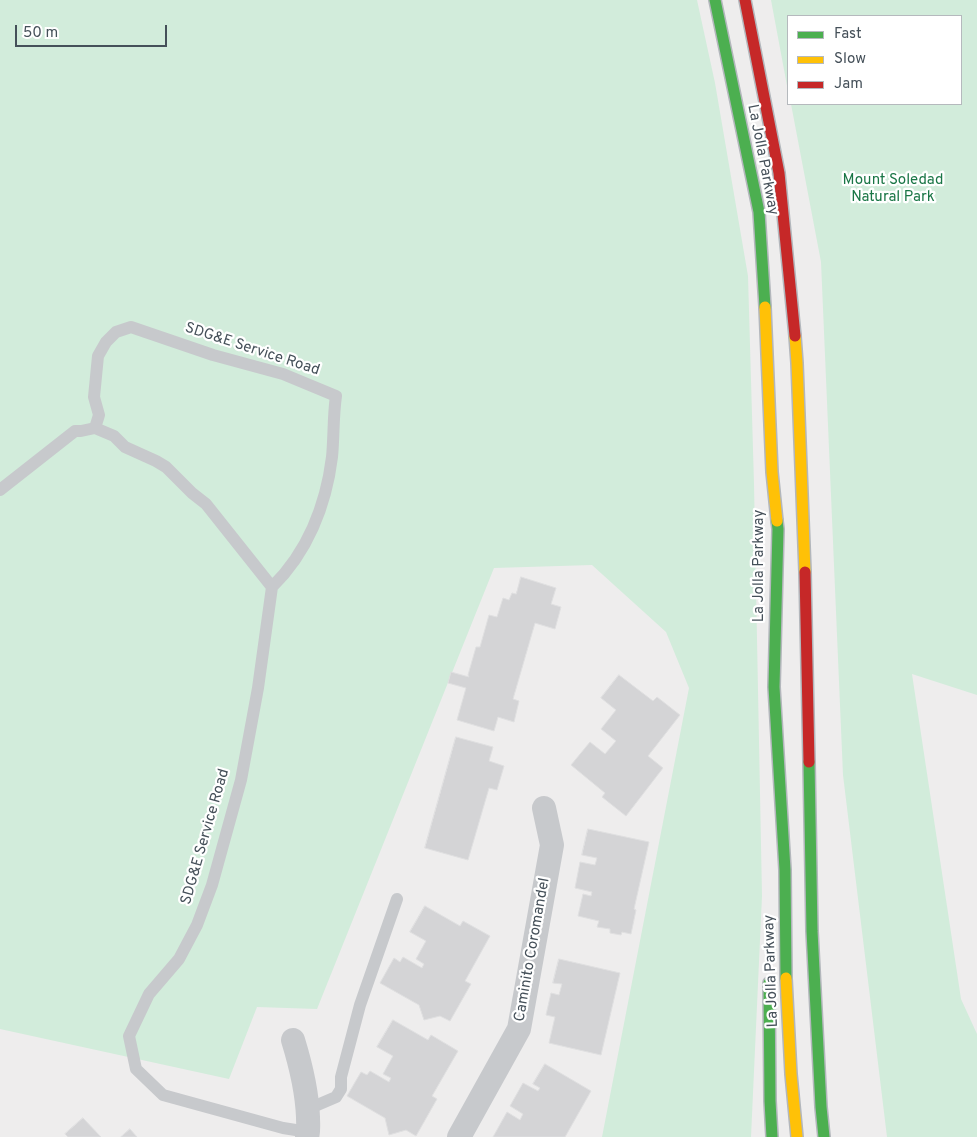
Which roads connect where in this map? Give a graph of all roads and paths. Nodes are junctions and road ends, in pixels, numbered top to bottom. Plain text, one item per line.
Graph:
1 (715, 0) edge
2 (745, 0) edge
3 (95, 428) junction
4 (0, 490) edge
5 (272, 587) junction
6 (544, 808) dead end
7 (785, 870) junction
8 (396, 899) dead end
9 (774, 929) dead end
10 (769, 976) dead end
11 (293, 1040) dead end
12 (308, 1126) edge
13 (459, 1137) edge
14 (772, 1137) edge
15 (797, 1137) edge
16 (824, 1137) edge

1 - 7 highway, La Jolla Parkway
2 - 16 highway, La Jolla Parkway
3 - 4 lane
3 - 5 lane
3 - 5 lane, SDG&E Service Road
5 - 12 lane, SDG&E Service Road
6 - 13 street, Caminito Coromandel
7 - 9 highway
7 - 15 highway, La Jolla Parkway
8 - 12 lane
10 - 14 highway
11 - 12 street

